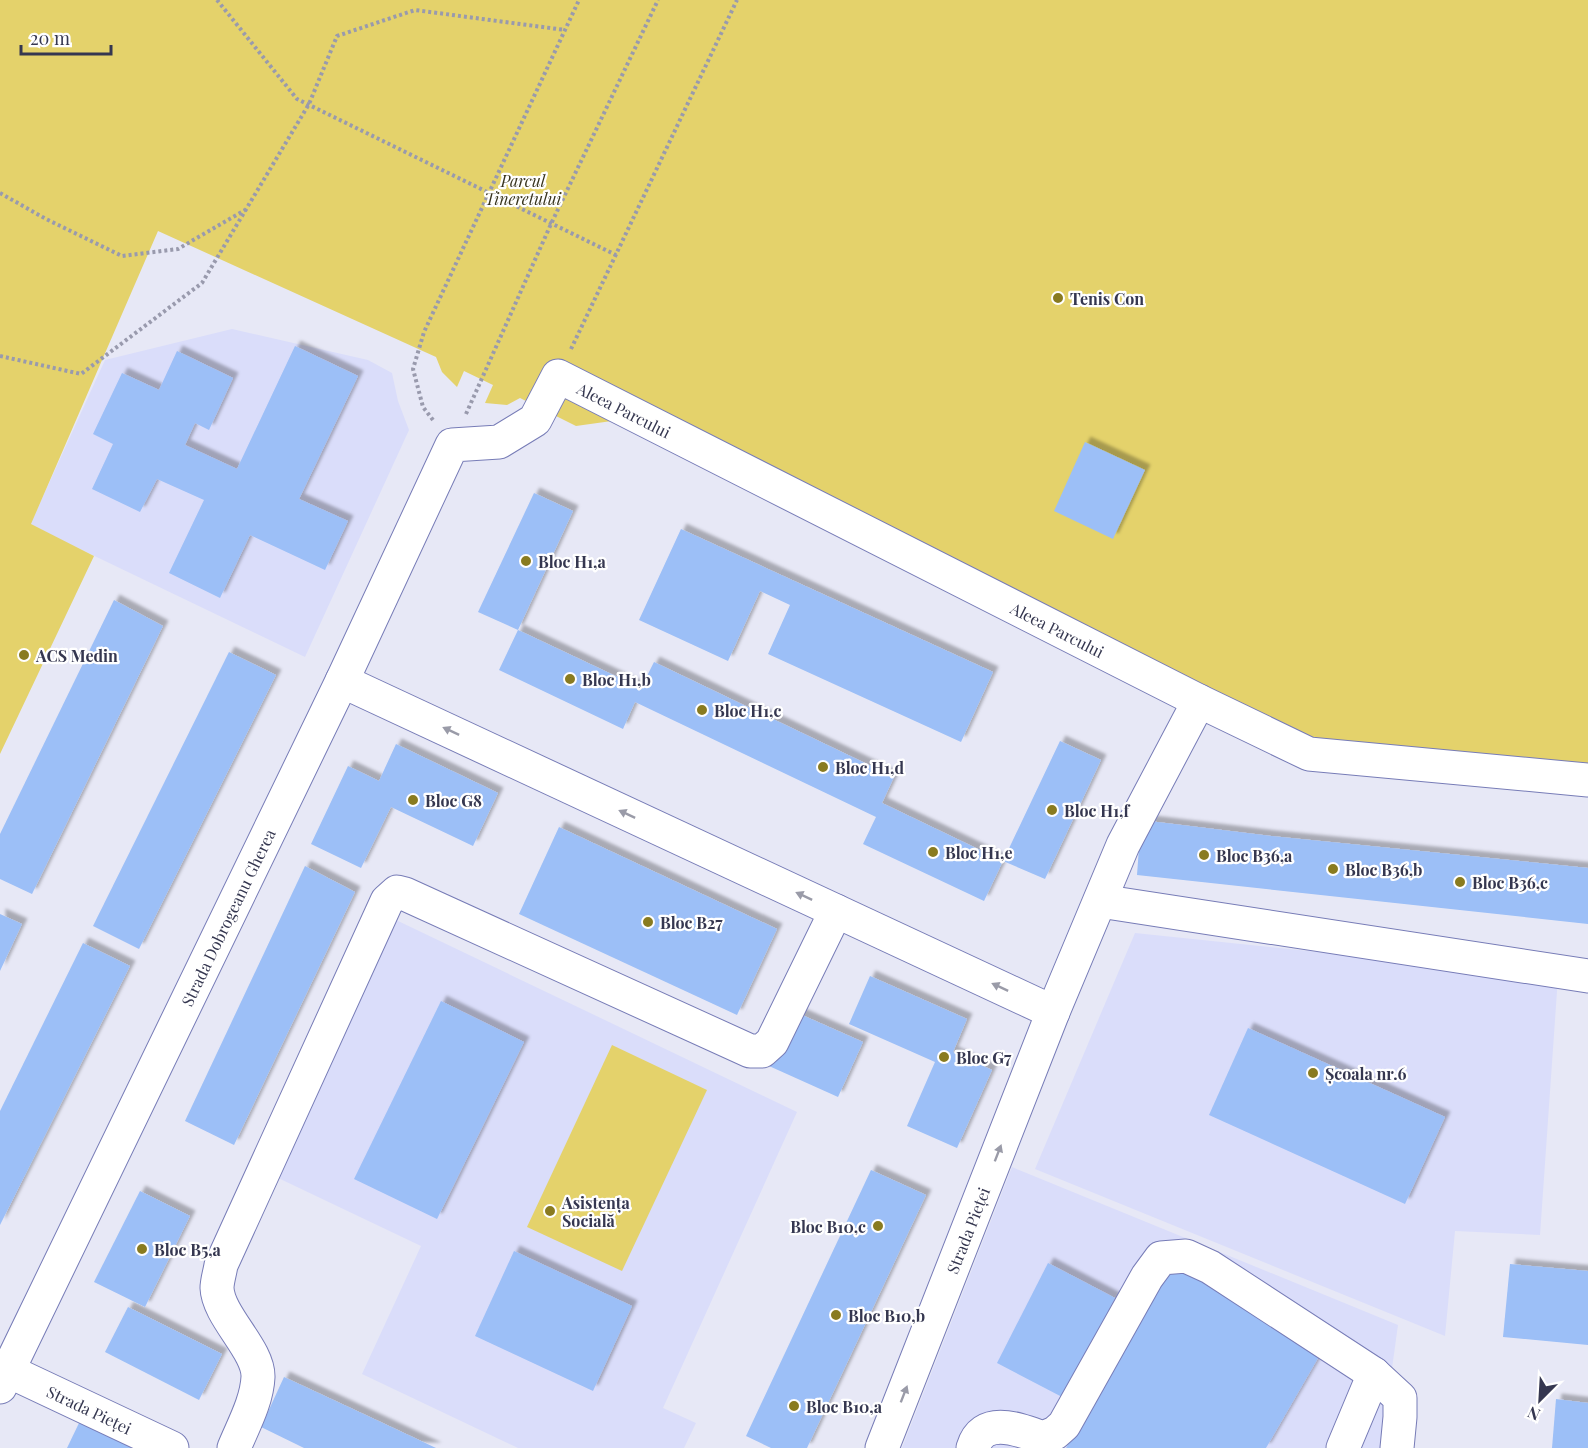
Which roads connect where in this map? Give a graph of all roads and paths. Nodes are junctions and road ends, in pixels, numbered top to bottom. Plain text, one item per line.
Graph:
1 (217, 0) edge
2 (579, 0) edge
3 (658, 0) edge
4 (737, 0) edge
5 (565, 30) junction
6 (309, 104) junction
7 (0, 193) edge
8 (488, 193) junction
9 (246, 209) junction
10 (551, 224) junction
11 (616, 255) junction
12 (0, 356) edge
13 (558, 376) junction
14 (452, 445) junction
15 (342, 681) junction
16 (1199, 701) junction
17 (1588, 780) edge
18 (1100, 901) junction
19 (836, 911) junction
20 (1588, 976) edge
21 (1053, 1012) junction
22 (1374, 1374) junction
23 (3, 1375) edge
24 (172, 1448) edge
25 (234, 1448) edge
26 (882, 1448) edge
27 (973, 1448) edge
28 (1343, 1448) edge
29 (1397, 1448) edge

1 - 6 path
2 - 5 path
3 - 10 path
4 - 11 path
5 - 6 path
5 - 8 path
6 - 8 path
6 - 9 path
7 - 9 path
8 - 10 path
8 - 14 path
9 - 12 path
10 - 11 path
10 - 14 path
11 - 13 path
13 - 14 street
13 - 16 street, Aleea Parcului
14 - 15 street, Strada Dobrogeanu Gherea
19 -> 15 street
15 - 23 street, Strada Dobrogeanu Gherea
16 - 17 street, Aleea Parcului
16 - 18 street, Strada Pieței
18 - 20 street
18 - 21 street, Strada Pieței
21 -> 19 street
19 - 25 street
26 -> 21 street, Strada Pieței
22 - 27 street
22 - 28 street
22 - 29 street
23 - 24 street, Strada Pieței

